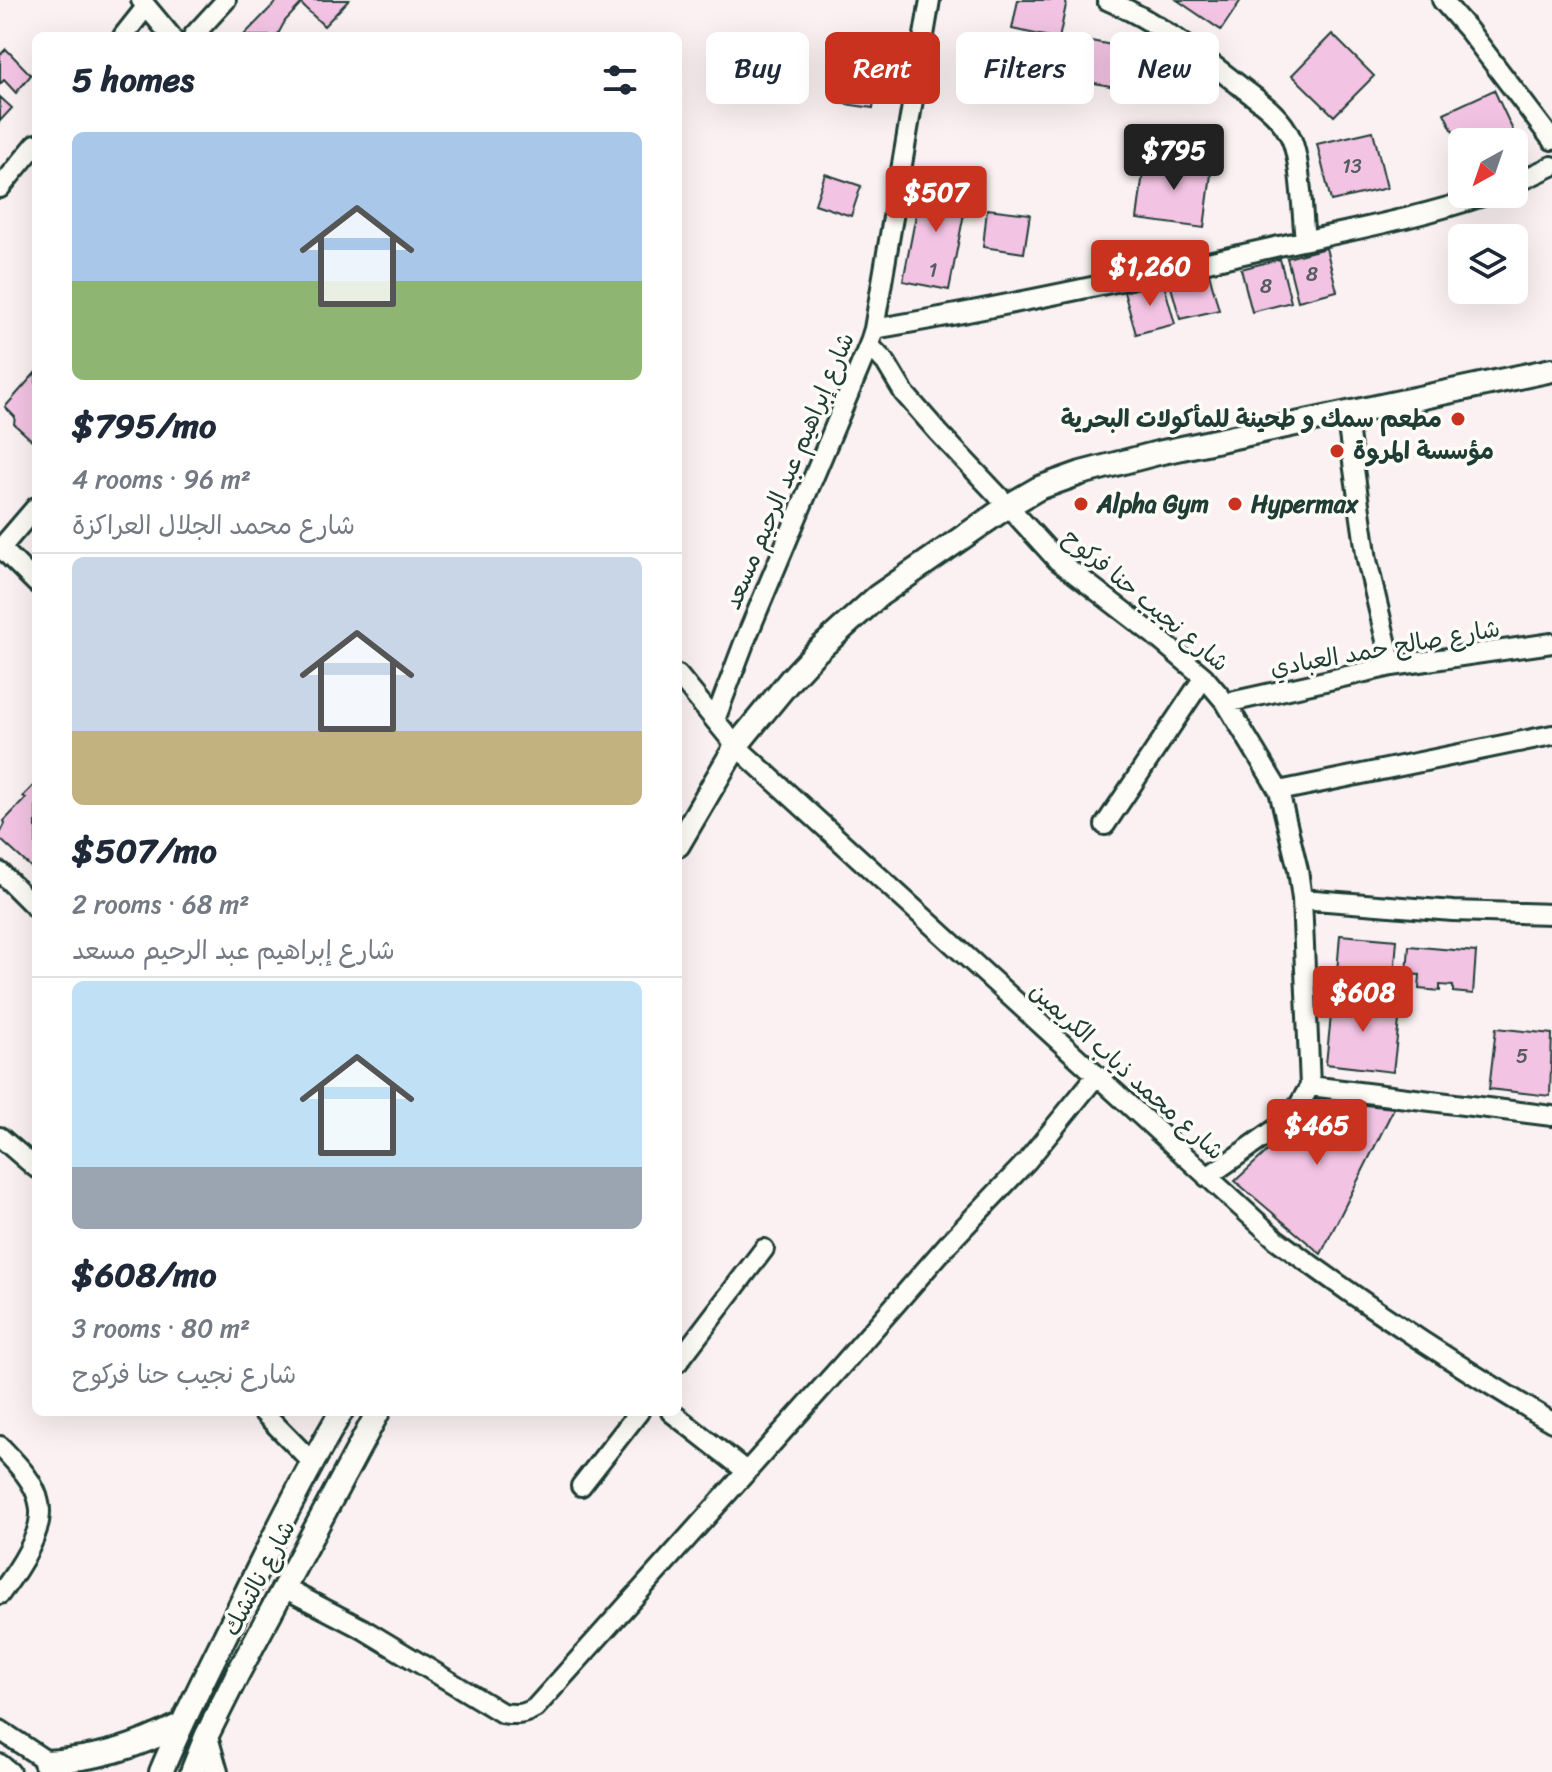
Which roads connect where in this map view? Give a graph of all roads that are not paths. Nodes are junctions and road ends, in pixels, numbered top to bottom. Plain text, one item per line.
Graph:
1 (226, 0) edge
2 (930, 0) edge
3 (1107, 0) edge
4 (1442, 0) edge
5 (143, 3) edge
6 (125, 32) edge
7 (168, 32) edge
8 (197, 32) edge
9 (1552, 140) edge
10 (32, 149) edge
11 (1552, 166) edge
12 (1528, 177) edge
13 (0, 188) edge
14 (1448, 207) edge
15 (1305, 240) junction
16 (872, 337) junction
17 (1552, 370) edge
18 (1346, 413) junction
19 (1008, 506) junction
20 (32, 512) edge
21 (0, 548) edge
22 (32, 579) edge
23 (1552, 643) edge
24 (1392, 666) junction
25 (1204, 677) junction
26 (682, 680) edge
27 (1226, 703) junction
28 (715, 720) junction
29 (1552, 735) edge
30 (736, 746) junction
31 (1279, 791) junction
32 (1105, 825) dead end
33 (682, 838) edge
34 (0, 872) edge
35 (1302, 899) junction
36 (32, 904) edge
37 (1552, 914) edge
38 (1097, 1075) junction
39 (1310, 1086) junction
40 (1552, 1116) edge
41 (0, 1137) edge
42 (32, 1165) edge
43 (1207, 1177) junction
44 (764, 1249) dead end
45 (682, 1357) edge
46 (267, 1416) edge
47 (339, 1416) edge
48 (376, 1416) edge
49 (636, 1416) edge
50 (676, 1416) edge
51 (1552, 1422) edge
52 (0, 1446) edge
53 (312, 1462) junction
54 (746, 1471) junction
55 (581, 1486) dead end
56 (284, 1588) junction
57 (0, 1594) edge
58 (180, 1725) junction
59 (0, 1730) edge
60 (206, 1737) junction
61 (0, 1764) edge
62 (54, 1767) edge
63 (10, 1772) edge
64 (161, 1772) edge
65 (192, 1772) edge
66 (216, 1772) edge

1 - 8 street
2 - 16 street, شارع إبراهيم عبد الرحيم مسعد
3 - 15 street
4 - 9 street
5 - 6 street
5 - 7 street
10 - 13 street
11 - 12 street
14 - 15 street
15 - 16 street
16 - 19 street, شارع نجيب حنا فركوح
16 - 28 street, شارع إبراهيم عبد الرحيم مسعد
17 - 18 main road
18 - 19 main road
18 - 24 street
19 - 25 street, شارع نجيب حنا فركوح
19 - 30 main road
20 - 21 street
21 - 22 street
23 - 24 street, شارع صالح حمد العبادي
24 - 27 street, شارع صالح حمد العبادي
25 - 27 street, شارع نجيب حنا فركوح
25 - 32 street
26 - 28 street, شارع محمد ذياب الكريمين
27 - 31 street, شارع نجيب حنا فركوح
28 - 30 street, شارع محمد ذياب الكريمين
29 - 31 street
30 - 33 main road
30 - 38 street, شارع محمد ذياب الكريمين
31 - 35 street, شارع نجيب حنا فركوح
34 - 36 street
35 - 37 street
35 - 39 street, شارع نجيب حنا فركوح
38 - 43 street, شارع محمد ذياب الكريمين
38 - 54 street
39 - 40 street
39 - 43 street
41 - 42 street
43 - 51 street, شارع محمد ذياب الكريمين
44 - 45 street
46 - 53 street
47 - 53 main road, شارع نالتشك
48 - 56 main road, شارع نالتشك
49 - 55 street
50 - 54 street
52 - 57 street
53 - 58 main road, شارع نالتشك
54 - 56 street
56 - 60 main road, شارع نالتشك
58 - 62 main road
58 - 64 main road, شارع نالتشك
59 - 62 street
60 - 65 main road, شارع نالتشك
60 - 66 main road
61 - 63 street

